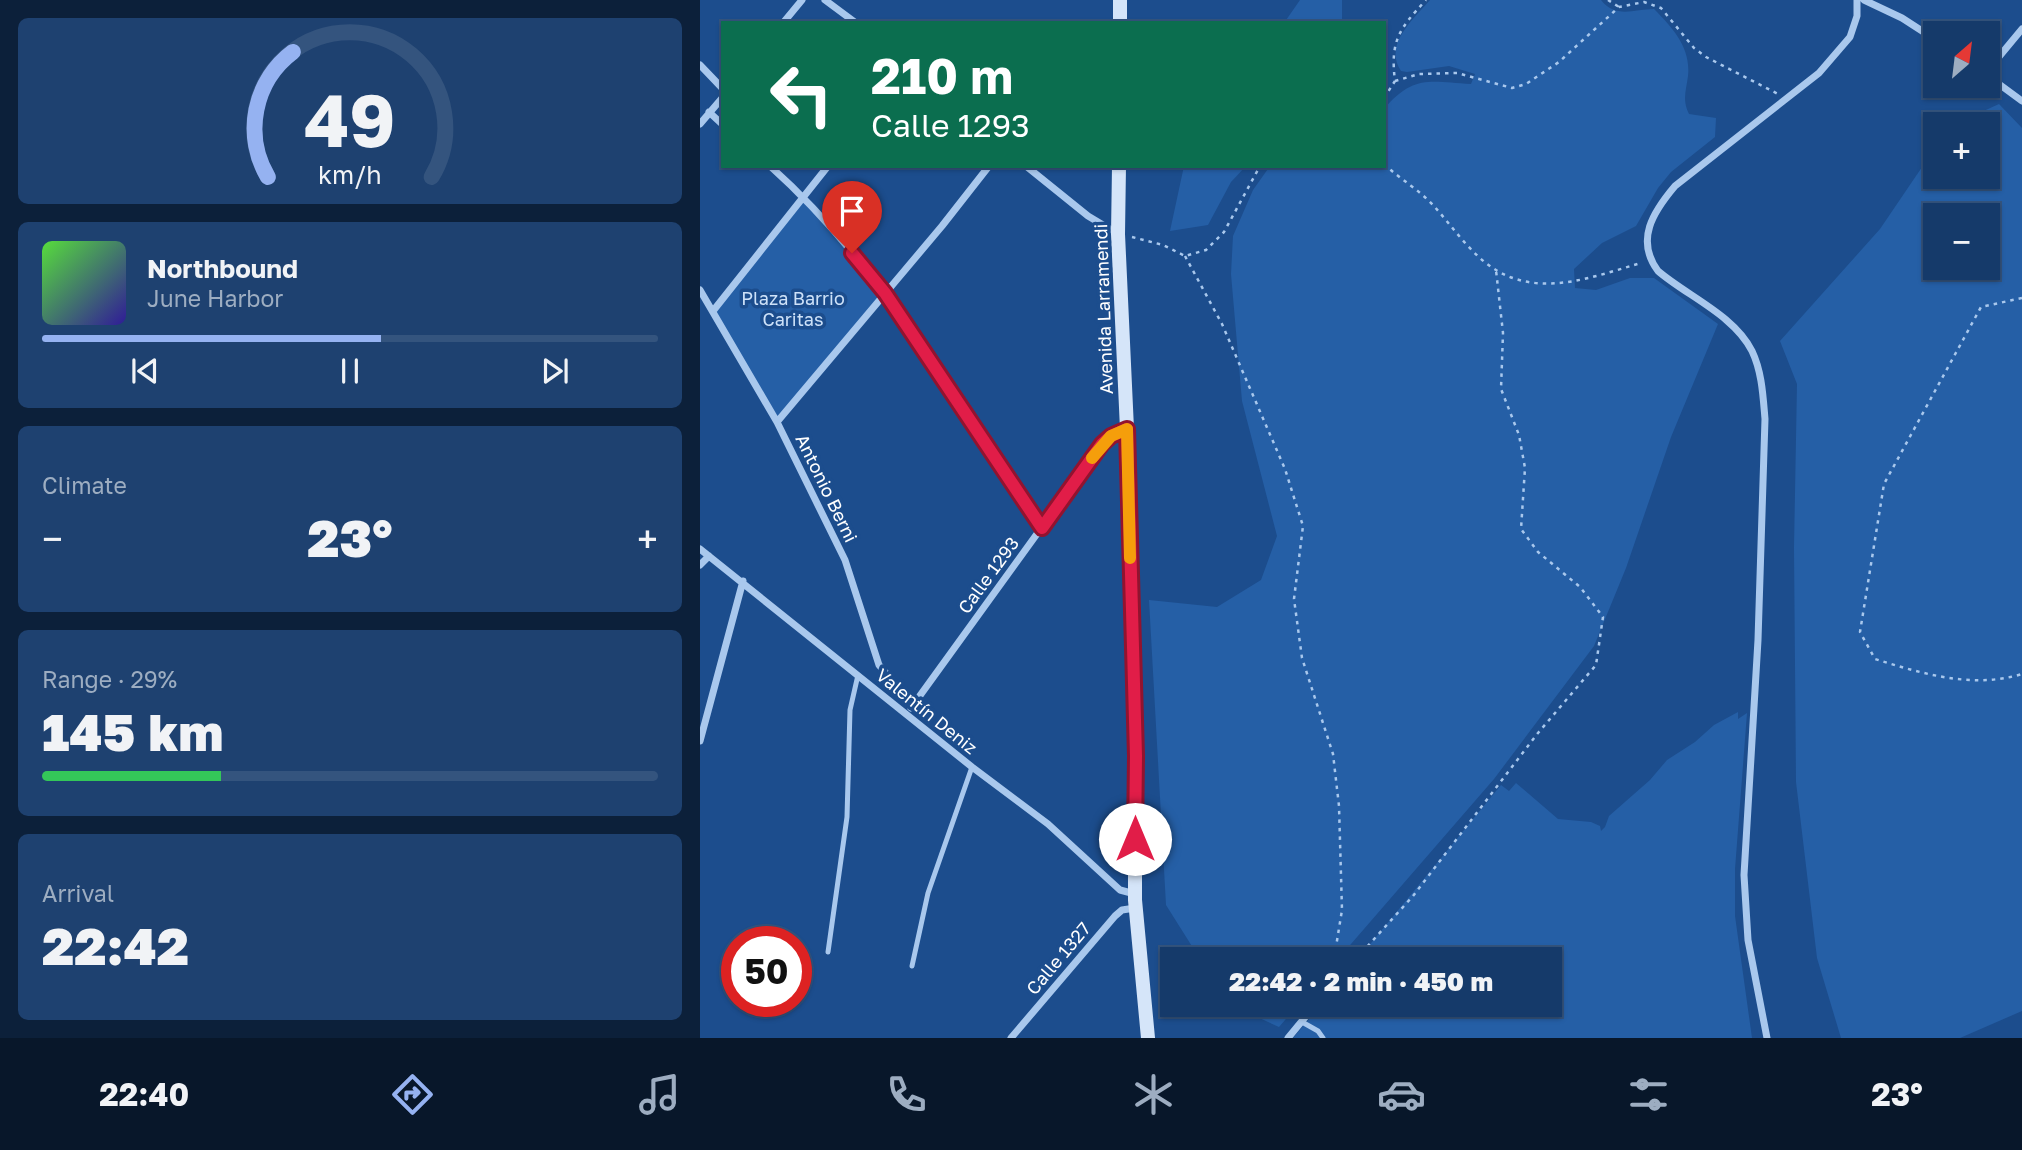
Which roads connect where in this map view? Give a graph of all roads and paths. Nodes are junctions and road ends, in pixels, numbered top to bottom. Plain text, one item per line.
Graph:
1 (802, 0) edge
2 (825, 0) edge
3 (1120, 0) edge
4 (1426, 0) edge
5 (1608, 0) edge
6 (1857, 0) edge
7 (1864, 0) edge
8 (1619, 7) junction
9 (785, 21) edge
10 (853, 21) edge
11 (1120, 21) edge
12 (2022, 29) edge
13 (1923, 32) edge
14 (2000, 56) edge
15 (700, 65) edge
16 (1395, 81) junction
17 (2000, 85) edge
18 (721, 87) edge
19 (1386, 95) edge
20 (721, 99) edge
21 (1788, 99) junction
22 (2022, 101) edge
23 (709, 112) junction
24 (721, 123) edge
25 (700, 124) edge
26 (1386, 166) edge
27 (772, 168) edge
28 (826, 168) edge
29 (987, 168) edge
30 (1028, 168) edge
31 (1119, 168) edge
32 (1259, 168) edge
33 (803, 196) junction
34 (1118, 234) junction
35 (1185, 256) junction
36 (1650, 260) junction
37 (1496, 270) junction
38 (700, 290) edge
39 (885, 293) junction
40 (2022, 298) edge
41 (713, 311) junction
42 (777, 422) junction
43 (1127, 429) junction
44 (1042, 528) junction
45 (700, 549) edge
46 (709, 556) junction
47 (700, 565) edge
48 (743, 581) junction
49 (2022, 674) edge
50 (858, 675) junction
51 (913, 705) junction
52 (906, 714) junction
53 (700, 741) edge
54 (972, 767) junction
55 (1135, 901) junction
56 (1336, 947) edge
57 (1367, 947) edge
58 (828, 952) dead end
59 (912, 966) dead end
60 (1306, 1017) edge
61 (1302, 1022) junction
62 (1011, 1038) edge
63 (1148, 1038) edge
64 (1288, 1038) edge
65 (1323, 1038) edge
66 (1767, 1038) edge

1 - 9 street
2 - 10 street
3 - 11 main road
4 - 16 path
5 - 8 path
6 - 21 street
7 - 13 street
8 - 16 path
8 - 21 path
12 - 14 street
15 - 18 street
16 - 19 path
17 - 22 street
20 - 23 street
21 - 36 street
23 - 24 street
23 - 25 street
26 - 37 path
27 - 33 street
28 - 33 street
29 - 39 street
30 - 34 street
31 - 34 main road, Avenida Larramendi
32 - 35 path
33 - 39 street
33 - 41 street
34 - 35 path
34 - 43 main road, Avenida Larramendi
35 - 56 path
36 - 37 path
36 - 66 street
37 - 57 path
38 - 41 street, Antonio Berni
39 - 42 street
39 - 44 street
40 - 49 path
41 - 42 street, Antonio Berni
42 - 51 street, Antonio Berni
43 - 44 street, Calle 1293
43 - 55 main road, Avenida Larramendi
44 - 51 street, Calle 1293
45 - 46 street, Valentín Deniz
46 - 47 street
46 - 48 street, Valentín Deniz
48 - 50 street, Valentín Deniz
48 - 53 street
50 - 52 street, Valentín Deniz
50 - 58 lane
51 - 52 street, Calle 1293
52 - 54 street, Valentín Deniz
54 - 55 street, Valentín Deniz
54 - 59 lane
55 - 62 street, Calle 1327
55 - 63 main road, Avenida Larramendi
60 - 61 street
61 - 64 street
61 - 65 lane

